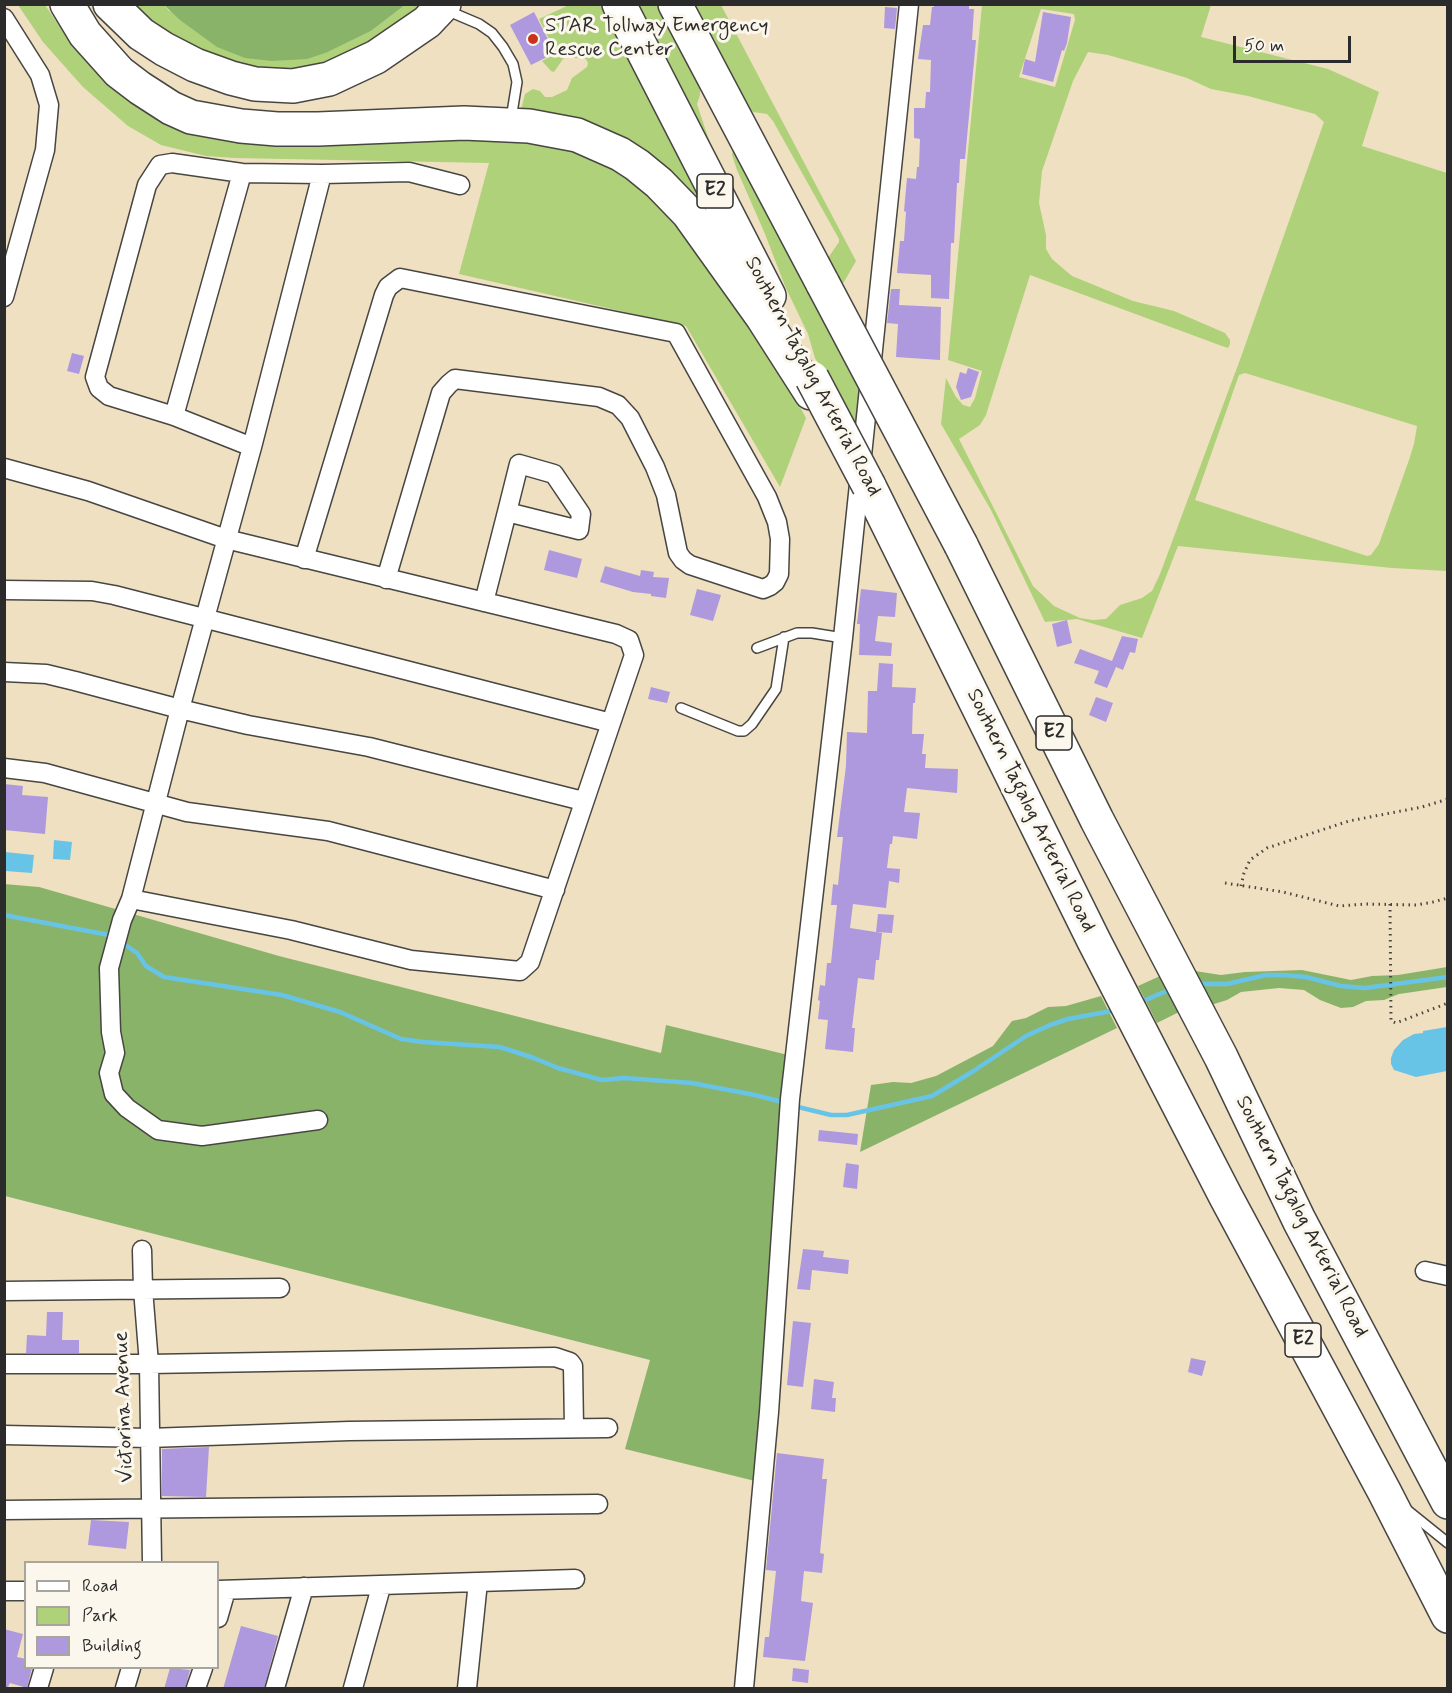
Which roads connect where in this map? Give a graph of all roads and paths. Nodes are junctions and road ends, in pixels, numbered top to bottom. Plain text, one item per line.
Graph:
1 (67, 4) edge
2 (110, 4) edge
3 (619, 4) edge
4 (675, 4) edge
5 (909, 4) edge
6 (442, 6) edge
7 (4, 18) edge
8 (509, 124) junction
9 (242, 173) junction
10 (322, 174) junction
11 (460, 185) dead end
12 (4, 297) edge
13 (811, 386) junction
14 (174, 416) junction
15 (252, 447) junction
16 (4, 468) edge
17 (507, 512) dead end
18 (226, 538) junction
19 (304, 559) junction
20 (386, 579) junction
21 (4, 590) edge
22 (484, 602) junction
23 (206, 617) junction
24 (784, 637) junction
25 (843, 638) junction
26 (757, 648) dead end
27 (4, 672) edge
28 (681, 708) dead end
29 (180, 709) junction
30 (611, 723) junction
31 (4, 768) edge
32 (1448, 799) edge
33 (583, 801) junction
34 (155, 804) junction
35 (1225, 883) dead end
36 (1241, 886) junction
37 (555, 890) junction
38 (1448, 898) edge
39 (131, 899) junction
40 (1390, 904) junction
41 (1448, 1003) edge
42 (318, 1119) dead end
43 (142, 1250) dead end
44 (1425, 1271) dead end
45 (1448, 1276) edge
46 (280, 1288) dead end
47 (143, 1289) junction
48 (4, 1292) edge
49 (4, 1364) edge
50 (149, 1364) junction
51 (573, 1428) junction
52 (608, 1428) dead end
53 (4, 1435) edge
54 (149, 1438) junction
55 (1384, 1491) junction
56 (1448, 1502) edge
57 (598, 1504) dead end
58 (151, 1508) junction
59 (4, 1510) edge
60 (1448, 1542) edge
61 (152, 1561) edge
62 (575, 1579) dead end
63 (478, 1582) junction
64 (304, 1587) junction
65 (381, 1587) junction
66 (222, 1590) edge
67 (4, 1591) edge
68 (24, 1591) edge
69 (219, 1611) edge
70 (1448, 1616) edge
71 (44, 1669) edge
72 (131, 1669) edge
73 (203, 1669) edge
74 (38, 1689) edge
75 (125, 1689) edge
76 (196, 1689) edge
77 (275, 1689) edge
78 (353, 1689) edge
79 (467, 1689) edge
80 (744, 1689) edge

1 - 8 highway
2 - 6 highway
3 - 13 highway, Southern Tagalog Arterial Road / E2
4 - 56 highway, Southern Tagalog Arterial Road / E2, bridge
5 - 25 street
6 - 8 lane
7 - 12 street
8 - 13 highway
9 - 10 street
9 - 14 street
9 - 14 street
10 - 11 street
10 - 15 street
13 - 55 highway, Southern Tagalog Arterial Road / E2, bridge
14 - 15 street
15 - 18 street
16 - 18 street
17 - 22 street
18 - 19 street
18 - 23 street
19 - 20 street
19 - 20 street
20 - 22 street
21 - 23 street
22 - 30 street
23 - 29 street
23 - 30 street
24 - 25 lane
24 - 26 lane
24 - 28 lane
25 - 80 street
27 - 29 street
29 - 33 street
29 - 34 street
30 - 33 street
31 - 34 street
32 - 36 path
33 - 37 street
34 - 37 street
34 - 39 street
35 - 36 path
36 - 40 path
37 - 39 street
38 - 40 path
39 - 42 street
40 - 41 path
43 - 47 street, Victorina Avenue
44 - 45 street
46 - 47 street
47 - 48 street
47 - 50 street, Victorina Avenue
49 - 50 street
50 - 51 street
50 - 54 street, Victorina Avenue
51 - 52 street
51 - 54 street
53 - 54 street
54 - 58 street, Victorina Avenue
55 - 60 lane
55 - 70 highway, Southern Tagalog Arterial Road / E2
57 - 58 street
58 - 59 street
58 - 61 street, Victorina Avenue
62 - 63 street
63 - 65 street
63 - 79 street
64 - 65 street
64 - 66 street
64 - 77 street
65 - 78 street
66 - 69 street
67 - 68 street
71 - 74 street
72 - 75 street
73 - 76 street

